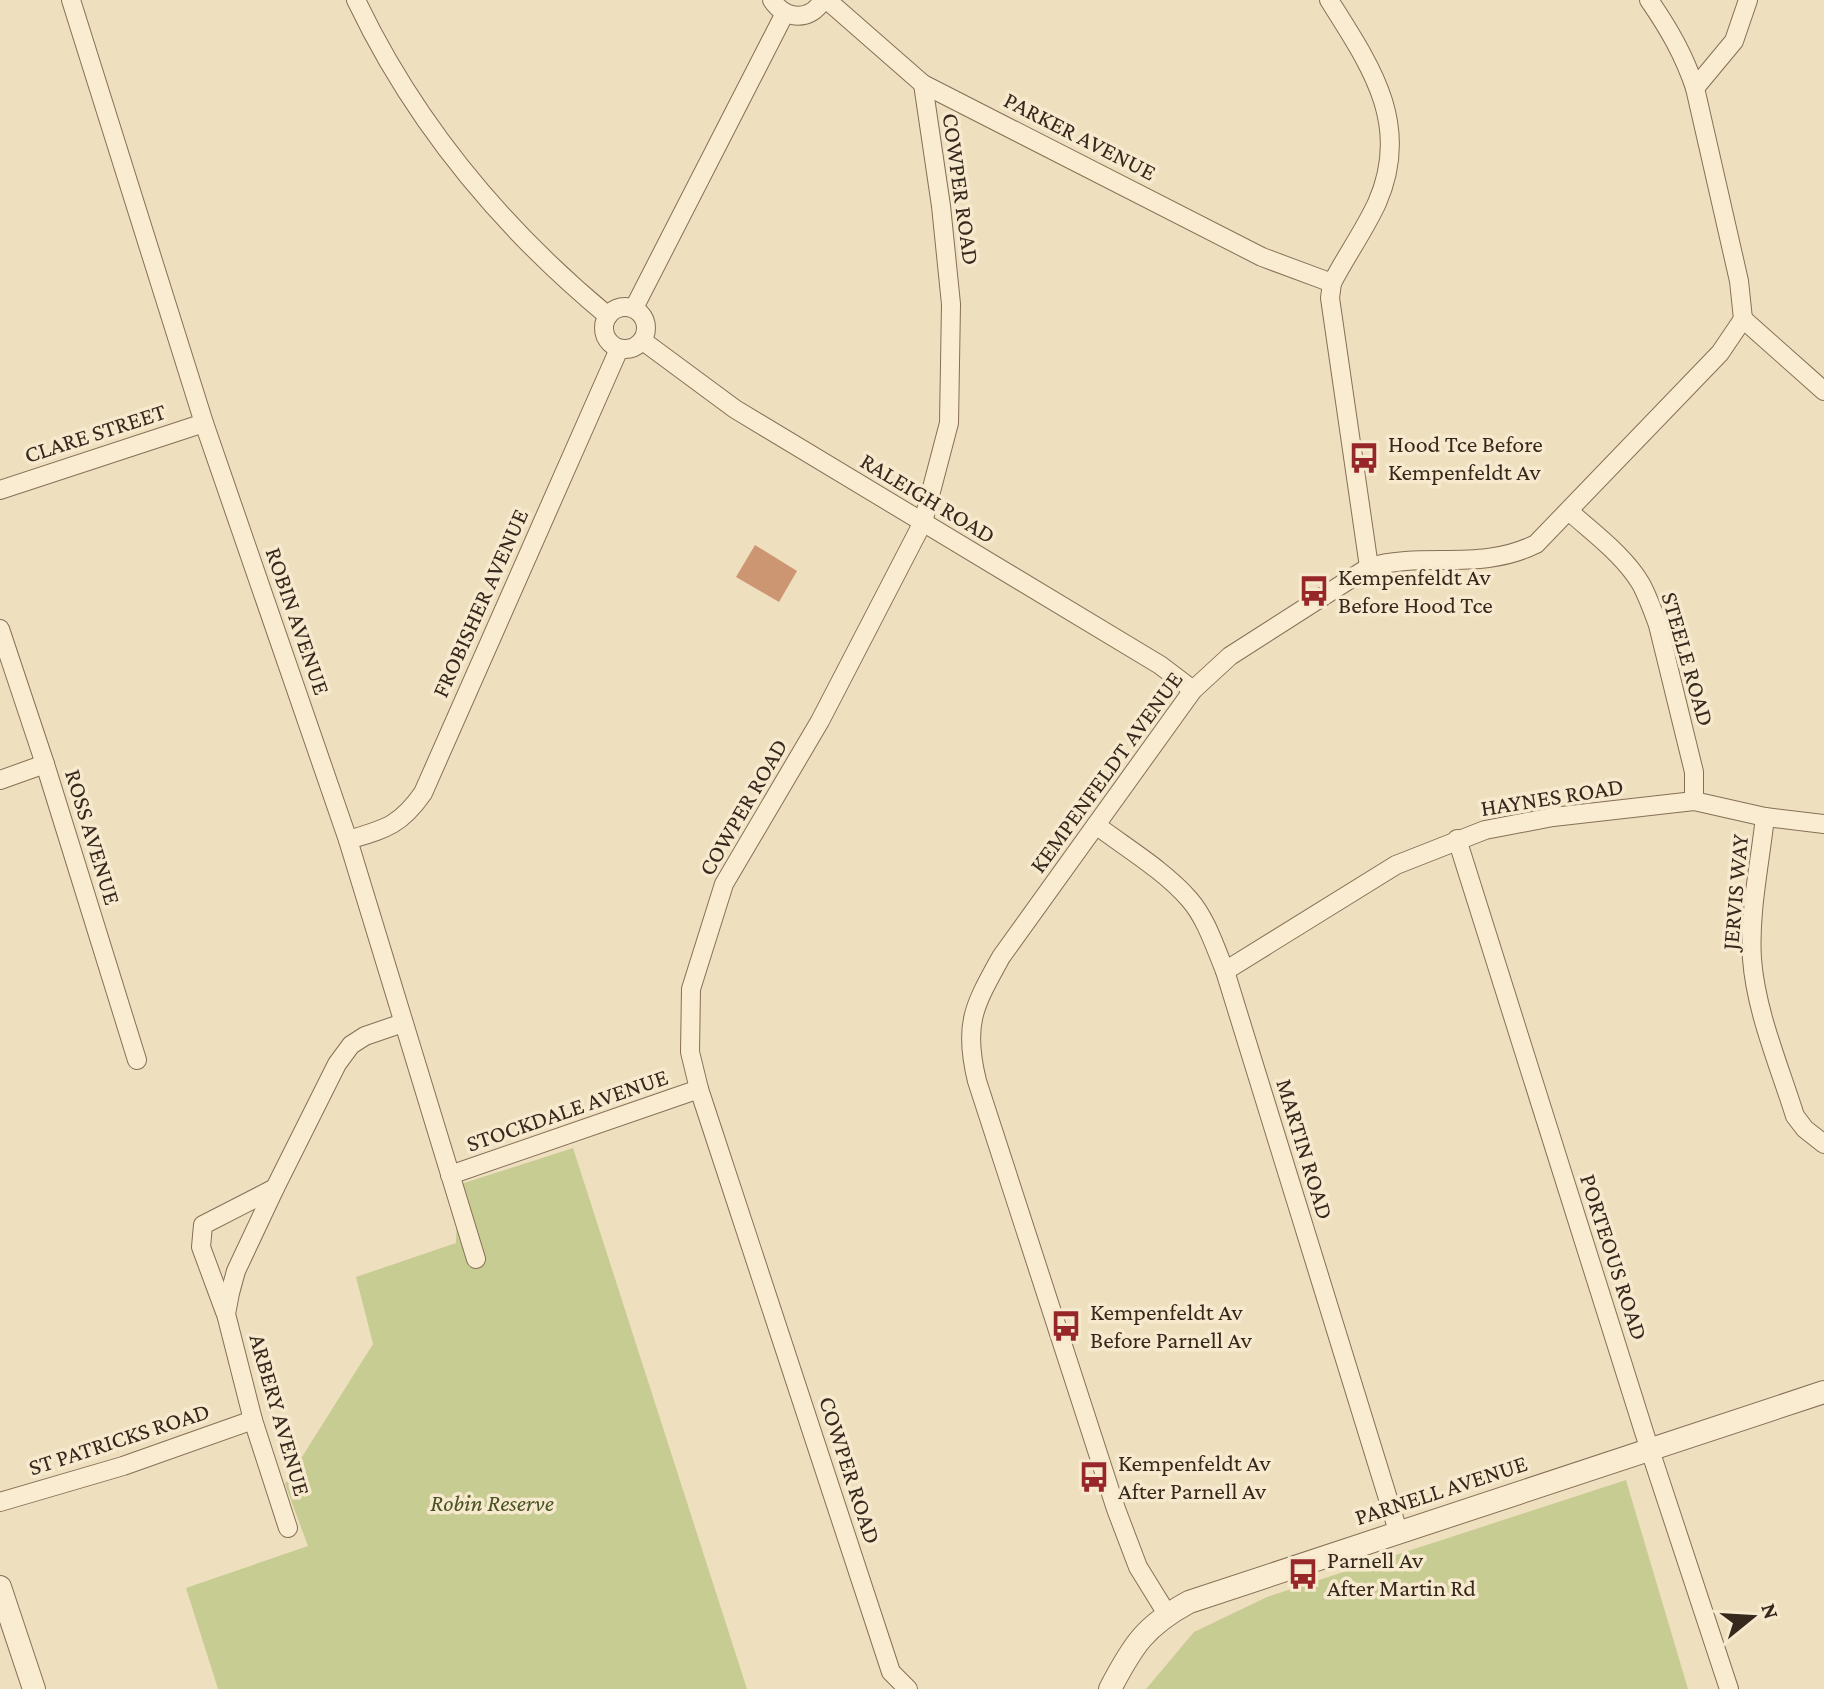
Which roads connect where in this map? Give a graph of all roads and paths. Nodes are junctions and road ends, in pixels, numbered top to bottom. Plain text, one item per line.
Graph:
1 (71, 0) edge
2 (356, 0) edge
3 (825, 0) edge
4 (1329, 0) edge
5 (1649, 0) edge
6 (1748, 0) edge
7 (779, 7) edge
8 (923, 84) junction
9 (1695, 88) junction
10 (1332, 283) junction
11 (634, 308) junction
12 (608, 316) junction
13 (1743, 319) junction
14 (643, 341) junction
15 (619, 349) junction
16 (1824, 391) edge
17 (204, 423) junction
18 (0, 490) edge
19 (1569, 511) junction
20 (923, 522) junction
21 (1369, 567) junction
22 (0, 629) edge
23 (1193, 690) junction
24 (45, 764) junction
25 (0, 780) edge
26 (1694, 801) junction
27 (1765, 817) junction
28 (1824, 824) edge
29 (1096, 825) junction
30 (1457, 839) junction
31 (348, 840) junction
32 (1225, 971) junction
33 (403, 1023) junction
34 (137, 1060) dead end
35 (699, 1089) junction
36 (1824, 1144) edge
37 (450, 1175) junction
38 (275, 1188) junction
39 (476, 1259) dead end
40 (226, 1314) junction
41 (1824, 1392) edge
42 (253, 1420) junction
43 (1650, 1449) junction
44 (0, 1502) edge
45 (288, 1528) dead end
46 (1398, 1531) junction
47 (0, 1587) edge
48 (1167, 1614) junction
49 (34, 1689) edge
50 (908, 1689) edge
51 (1110, 1689) edge
52 (1729, 1689) edge

1 - 17 street, ROBIN AVENUE
2 - 12 street
3 - 7 street
3 - 8 street, PARKER AVENUE
4 - 10 street
5 - 9 street
6 - 9 street
7 - 11 street
8 - 10 street, PARKER AVENUE
8 - 20 street, COWPER ROAD
9 - 13 street
10 - 21 street
11 - 12 street
11 - 14 street
12 - 15 street
13 - 16 street
13 - 19 street, KEMPENFELDT AVENUE
14 - 15 street
14 - 20 street, RALEIGH ROAD
15 - 31 street, FROBISHER AVENUE
17 - 18 street, CLARE STREET
17 - 31 street, ROBIN AVENUE
19 - 21 street, KEMPENFELDT AVENUE
19 - 26 street, STEELE ROAD
20 - 23 street, RALEIGH ROAD
20 - 35 street, COWPER ROAD
21 - 23 street, KEMPENFELDT AVENUE
22 - 24 street, ROSS AVENUE
23 - 29 street, KEMPENFELDT AVENUE
24 - 25 street
24 - 34 street, ROSS AVENUE
26 - 27 street, HAYNES ROAD
26 - 30 street, HAYNES ROAD
27 - 28 street, HAYNES ROAD
27 - 36 street, JERVIS WAY
29 - 32 street, MARTIN ROAD
29 - 48 street, KEMPENFELDT AVENUE
30 - 32 street, HAYNES ROAD
30 - 43 street, PORTEOUS ROAD
31 - 33 street, ROBIN AVENUE
32 - 46 street, MARTIN ROAD
33 - 37 street, ROBIN AVENUE
33 - 38 street, ARBERY AVENUE
35 - 37 street, STOCKDALE AVENUE
35 - 50 street, COWPER ROAD
37 - 39 street, ROBIN AVENUE
38 - 40 street, ARBERY AVENUE
38 - 40 street, ARBERY AVENUE
40 - 42 street, ARBERY AVENUE
41 - 43 street, PARNELL AVENUE
42 - 44 street, ST PATRICKS ROAD
42 - 45 street, ARBERY AVENUE
43 - 46 street, PARNELL AVENUE
43 - 52 street, PORTEOUS ROAD
46 - 48 street, PARNELL AVENUE
47 - 49 street
48 - 51 street, PARNELL AVENUE

